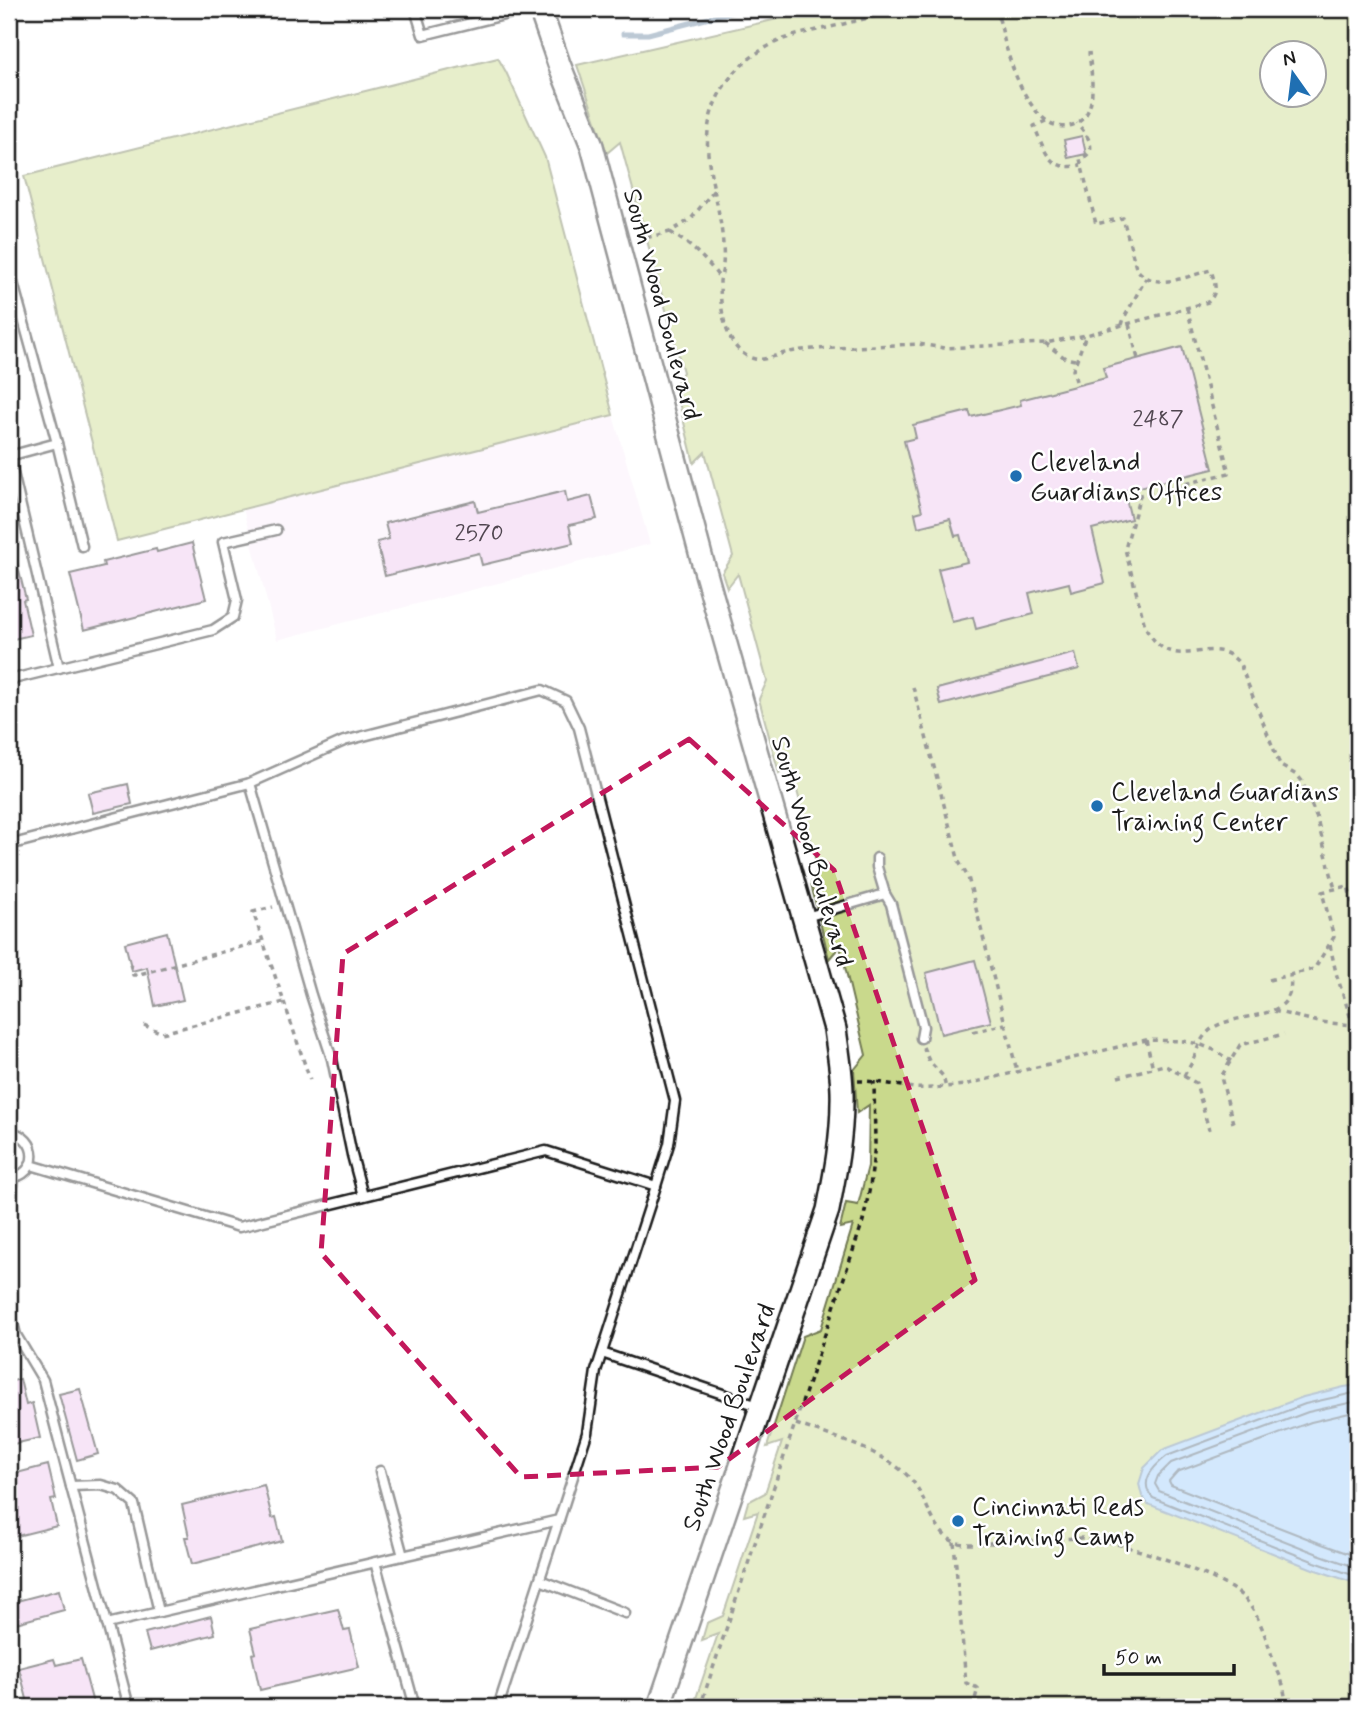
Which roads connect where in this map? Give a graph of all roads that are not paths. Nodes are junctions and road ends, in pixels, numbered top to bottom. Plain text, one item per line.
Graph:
1 (415, 9) edge
2 (528, 9) edge
3 (540, 9) edge
4 (9, 242) edge
5 (9, 268) edge
6 (57, 443) junction
7 (9, 456) edge
8 (276, 530) dead end
9 (82, 546) dead end
10 (59, 668) junction
11 (9, 680) edge
12 (250, 783) junction
13 (9, 845) edge
14 (877, 858) dead end
15 (885, 894) junction
16 (803, 918) junction
17 (921, 1038) road end
18 (9, 1132) edge
19 (31, 1165) junction
20 (11, 1178) edge
21 (656, 1186) junction
22 (363, 1196) junction
23 (9, 1212) edge
24 (9, 1307) edge
25 (602, 1353) junction
26 (761, 1407) junction
27 (380, 1471) dead end
28 (71, 1486) junction
29 (559, 1520) junction
30 (403, 1556) junction
31 (375, 1562) junction
32 (540, 1580) junction
33 (159, 1612) junction
34 (625, 1613) dead end
35 (107, 1624) junction
36 (129, 1707) edge
37 (415, 1707) edge
38 (498, 1707) edge
39 (659, 1707) edge

1 - 2 lane
3 - 16 street, South Wood Boulevard
4 - 5 lane
5 - 6 lane
6 - 7 lane
6 - 9 lane
7 - 10 lane
8 - 10 lane
10 - 11 lane
12 - 13 lane
12 - 21 lane
12 - 22 lane
14 - 15 lane
15 - 16 lane
15 - 17 lane
16 - 26 street, South Wood Boulevard
18 - 19 lane
19 - 20 lane
19 - 22 lane
20 - 23 lane
21 - 22 lane
21 - 25 lane
24 - 28 lane
25 - 26 lane
25 - 29 lane
26 - 39 street, South Wood Boulevard
27 - 30 lane
28 - 33 lane
28 - 35 lane
29 - 30 lane
29 - 32 lane
30 - 31 lane
31 - 33 lane
31 - 37 lane
32 - 34 lane
32 - 38 lane
33 - 35 lane
35 - 36 lane

